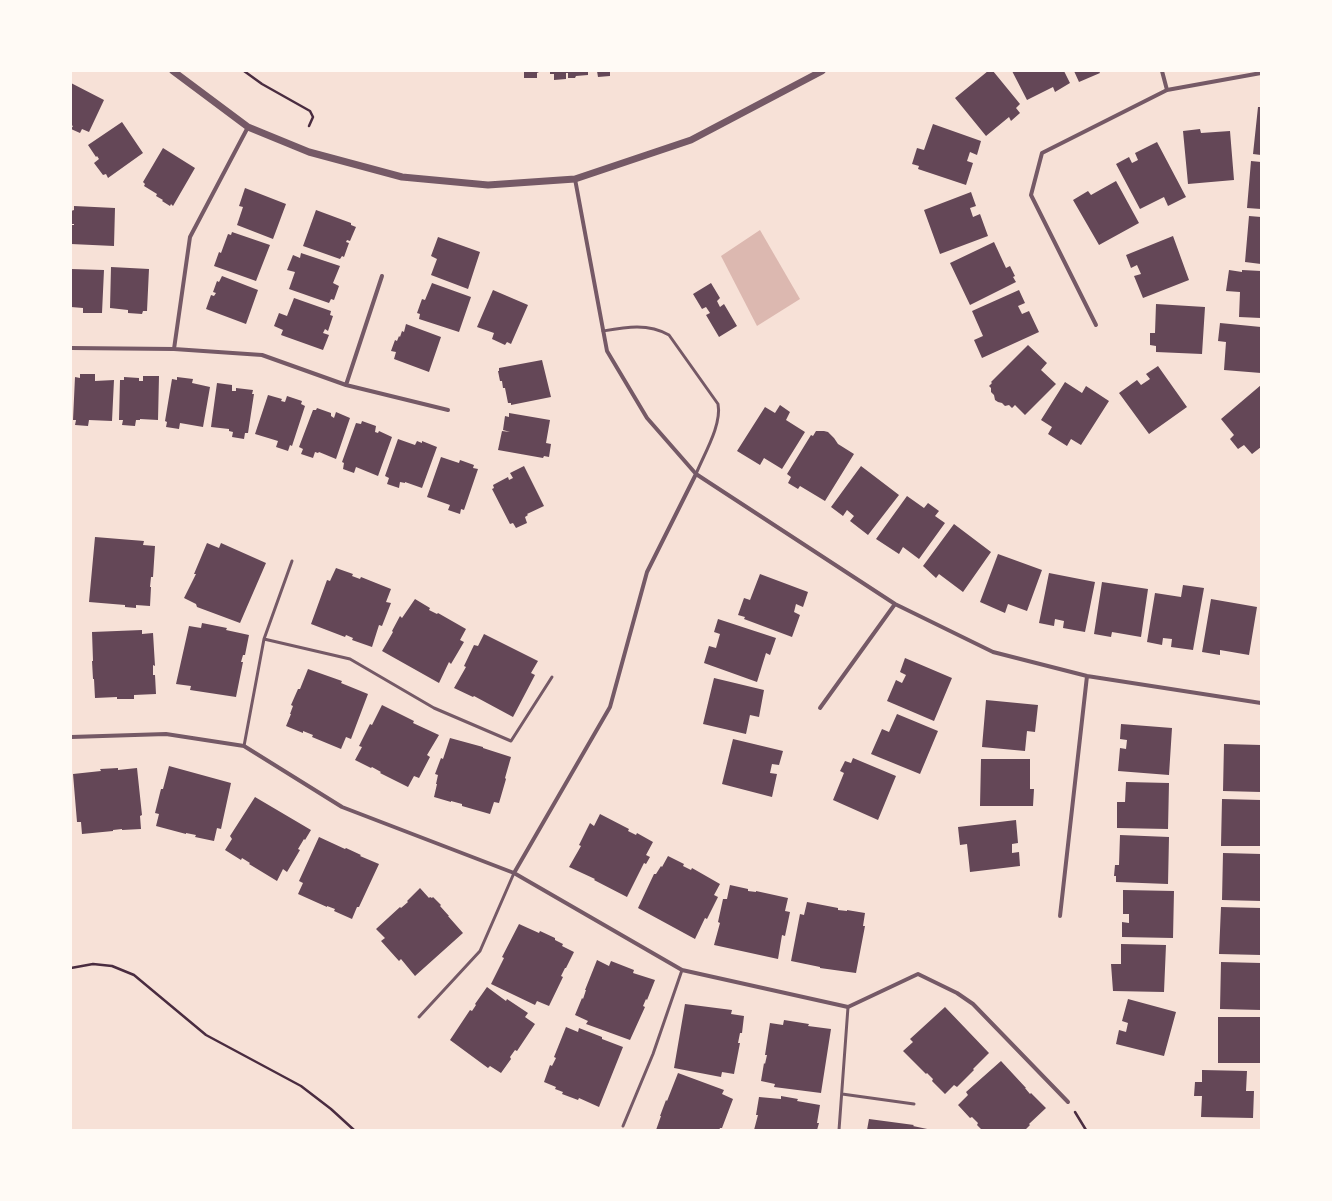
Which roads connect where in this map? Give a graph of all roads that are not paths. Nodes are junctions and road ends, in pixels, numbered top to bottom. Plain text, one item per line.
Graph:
1 (173, 71) edge
2 (822, 71) edge
3 (1162, 71) edge
4 (1261, 73) edge
5 (1167, 90) junction
6 (248, 127) junction
7 (575, 179) junction
8 (382, 276) dead end
9 (1096, 325) dead end
10 (603, 331) junction
11 (71, 348) edge
12 (174, 349) junction
13 (346, 385) junction
14 (448, 410) dead end
15 (696, 474) junction
16 (292, 561) dead end
17 (895, 604) junction
18 (264, 639) junction
19 (1087, 676) junction
20 (552, 677) dead end
21 (1261, 702) edge
22 (820, 708) dead end
23 (71, 737) edge
24 (244, 746) junction
25 (514, 873) junction
26 (1060, 916) dead end
27 (682, 970) junction
28 (848, 1007) junction
29 (419, 1017) dead end
30 (842, 1094) junction
31 (1068, 1102) road end
32 (914, 1104) dead end
33 (623, 1126) dead end
34 (839, 1130) edge

1 - 6 street
2 - 7 street
3 - 5 street
4 - 5 street
5 - 9 street
6 - 7 street
6 - 12 street
7 - 10 street
8 - 13 street
10 - 15 street
10 - 15 lane
11 - 12 street
12 - 13 street
13 - 14 street
15 - 17 street
15 - 25 street
16 - 18 lane
17 - 19 street
17 - 22 street
18 - 20 lane
18 - 24 lane
19 - 21 street
19 - 26 street
23 - 24 street
24 - 25 street
25 - 27 street
25 - 29 lane
27 - 28 street
27 - 33 lane
28 - 30 lane
28 - 31 street
30 - 32 lane
30 - 34 lane

